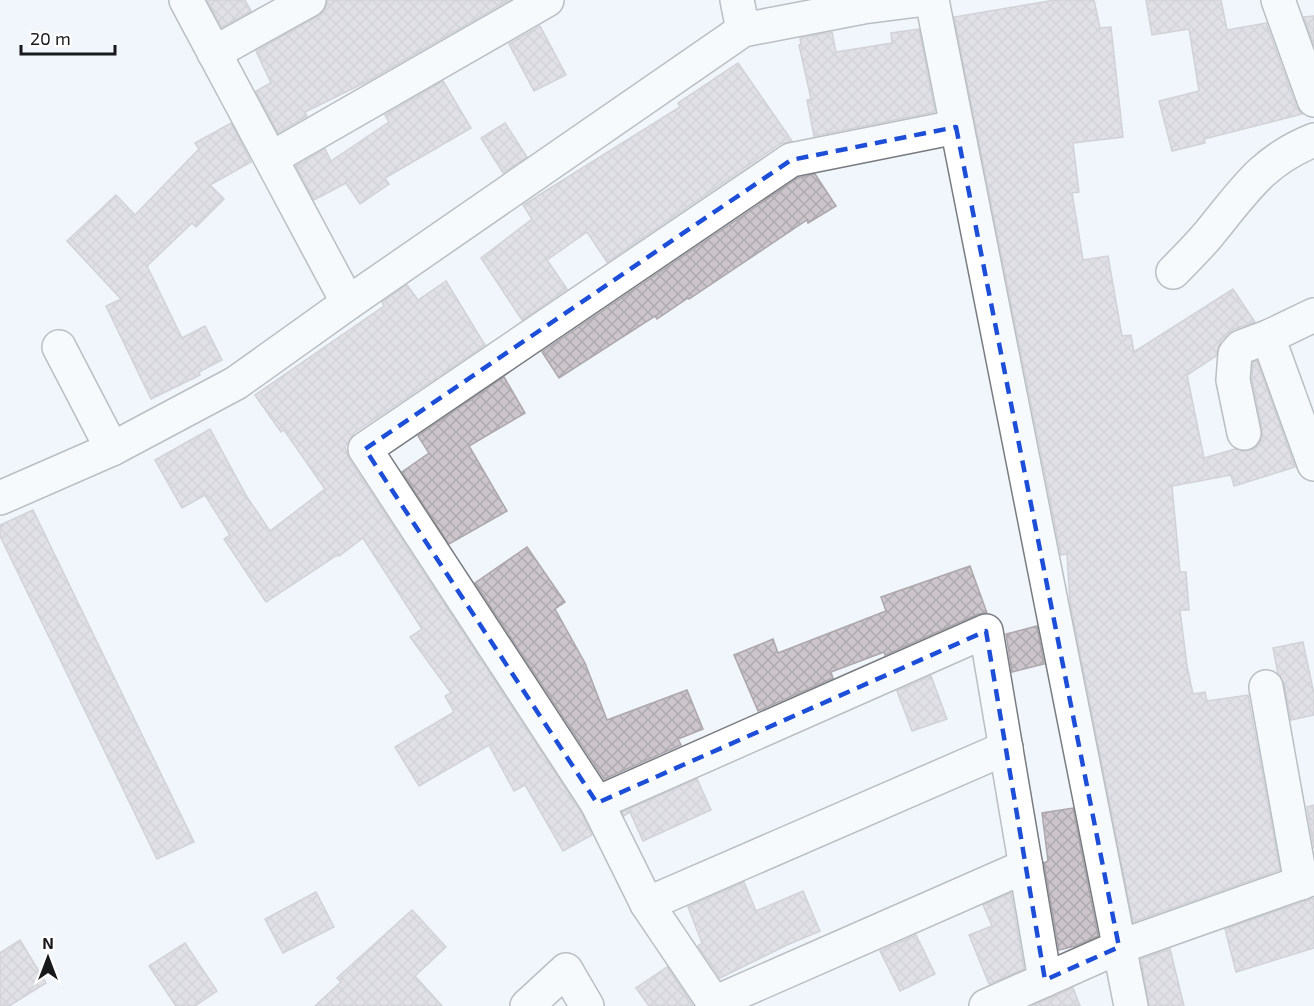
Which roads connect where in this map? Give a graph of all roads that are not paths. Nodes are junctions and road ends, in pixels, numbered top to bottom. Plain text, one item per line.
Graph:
1 (186, 0) edge
2 (309, 0) edge
3 (547, 0) edge
4 (918, 0) edge
5 (932, 0) edge
6 (1278, 0) edge
7 (862, 4) edge
8 (740, 15) edge
9 (214, 53) junction
10 (1314, 100) edge
11 (956, 127) junction
12 (1314, 140) edge
13 (272, 158) junction
14 (1173, 272) dead end
15 (348, 303) junction
16 (1314, 315) edge
17 (1268, 337) junction
18 (58, 346) dead end
19 (1244, 433) dead end
20 (112, 449) junction
21 (1314, 464) edge
22 (0, 498) edge
23 (1266, 687) dead end
24 (1006, 748) junction
25 (597, 803) junction
26 (1026, 866) junction
27 (1308, 880) edge
28 (647, 904) junction
29 (1119, 947) junction
30 (1045, 980) junction
31 (715, 1005) edge
32 (527, 1006) edge
33 (587, 1006) edge
34 (986, 1006) edge
35 (1131, 1006) edge

1 - 9 street
2 - 9 street
3 - 13 street
4 - 7 street
5 - 11 street
6 - 10 street
7 - 8 street
8 - 15 street
9 - 13 street
11 - 25 street
11 - 29 street
12 - 14 street
13 - 15 street
15 - 20 street
16 - 17 street
17 - 19 street
17 - 21 street
18 - 20 street
20 - 22 street
23 - 27 street
24 - 25 street
24 - 26 street
24 - 28 street
25 - 28 street
26 - 30 street
26 - 31 street
27 - 29 street
28 - 31 street
29 - 30 street
29 - 35 street
30 - 34 street
32 - 33 street

